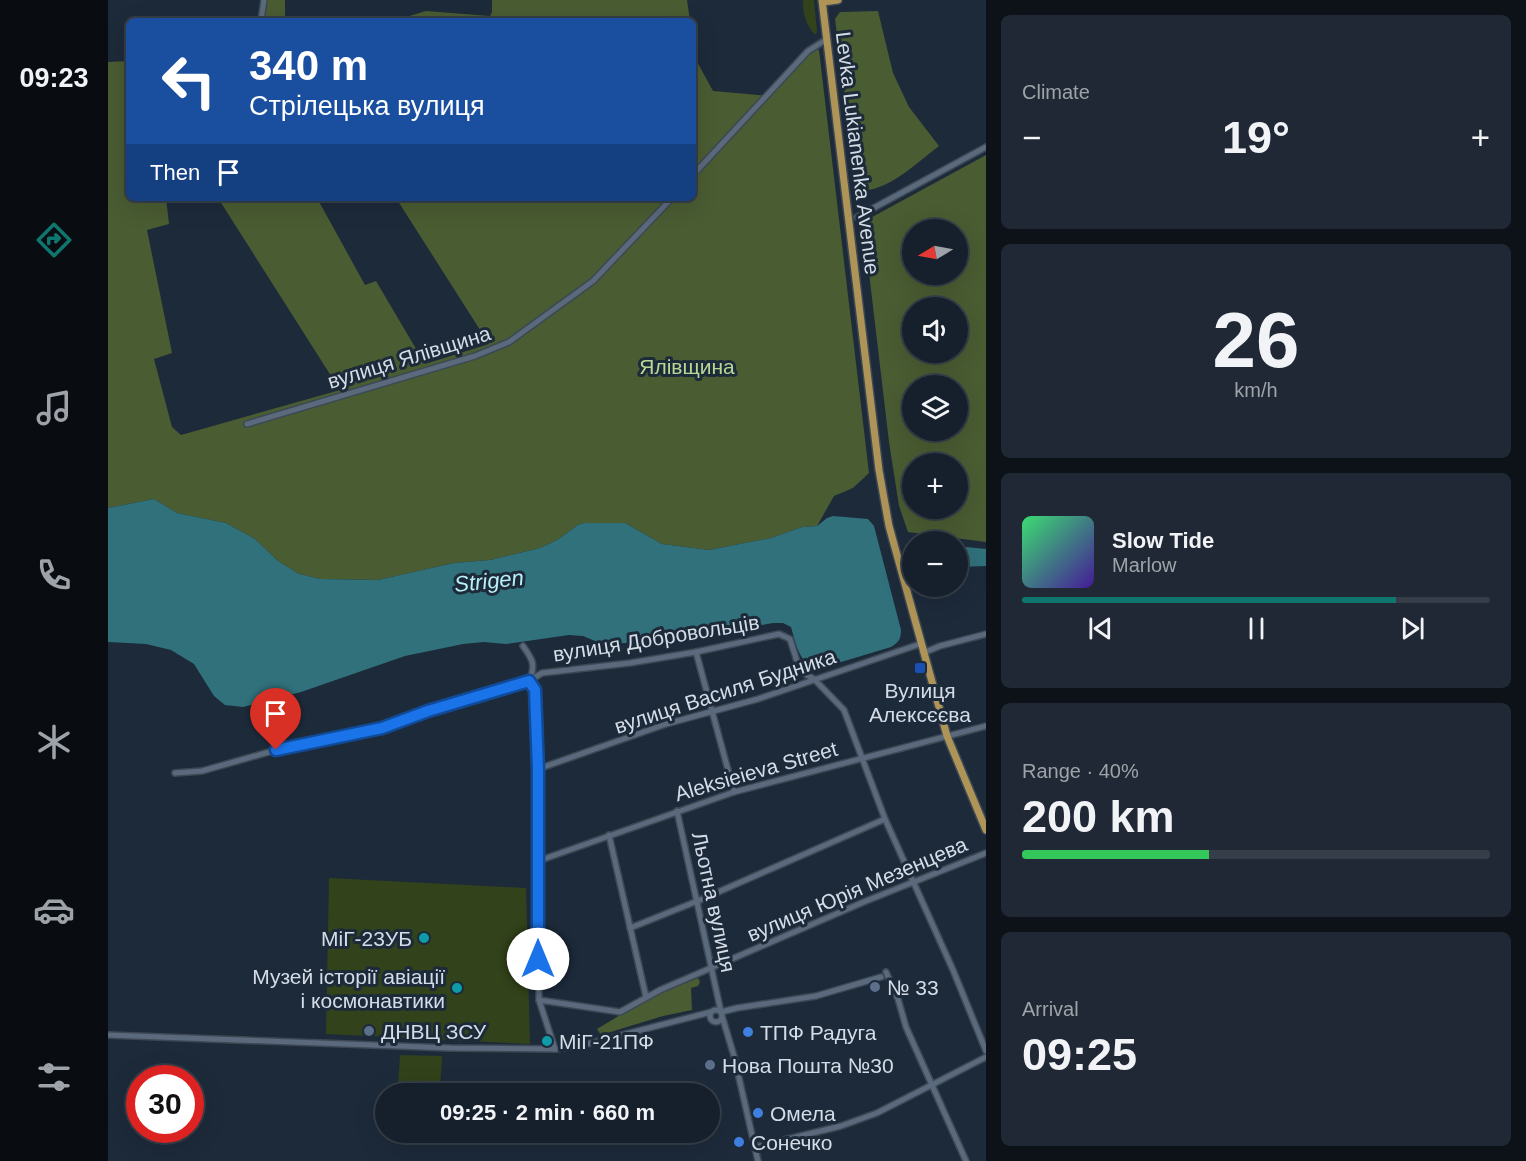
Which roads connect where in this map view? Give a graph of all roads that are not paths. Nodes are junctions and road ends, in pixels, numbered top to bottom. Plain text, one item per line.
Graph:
1 (264, 0) edge
2 (838, 0) edge
3 (822, 1) edge
4 (261, 18) edge
5 (827, 39) junction
6 (986, 147) edge
7 (696, 172) edge
8 (669, 201) edge
9 (856, 217) dead end
10 (247, 424) dead end
11 (986, 634) edge
12 (920, 644) junction
13 (523, 646) dead end
14 (696, 652) junction
15 (923, 654) junction
16 (814, 679) junction
17 (529, 681) junction
18 (712, 712) junction
19 (986, 726) edge
20 (947, 736) junction
21 (861, 758) junction
22 (538, 769) junction
23 (175, 773) dead end
24 (734, 792) junction
25 (677, 811) junction
26 (885, 819) junction
27 (986, 830) edge
28 (609, 835) junction
29 (986, 853) edge
30 (538, 861) junction
31 (913, 882) junction
32 (697, 901) junction
33 (630, 928) junction
34 (712, 969) junction
35 (886, 972) dead end
36 (881, 977) dead end
37 (646, 997) junction
38 (539, 1000) junction
39 (718, 1000) junction
40 (712, 1011) junction
41 (721, 1014) junction
42 (701, 1015) junction
43 (712, 1021) junction
44 (725, 1031) junction
45 (108, 1035) edge
46 (555, 1049) junction
47 (986, 1051) edge
48 (986, 1057) edge
49 (932, 1085) junction
50 (754, 1147) junction
51 (758, 1161) edge
52 (966, 1161) edge

1 - 4 street
2 - 3 main road
3 - 5 main road, Levka Lukianenka Avenue
5 - 7 street
5 - 12 main road, Levka Lukianenka Avenue
6 - 9 street
8 - 10 street, вулиця Ялівщина
11 - 15 street
12 - 15 main road, Levka Lukianenka Avenue
12 - 16 street, вулиця Василя Будника
13 - 17 street
14 - 16 street, вулиця Добровольців
14 - 17 street, вулиця Добровольців
14 - 18 street
15 - 20 main road, Levka Lukianenka Avenue
16 - 18 street, вулиця Василя Будника
16 - 21 street, вулиця Добровольців
17 - 22 street
17 - 23 street, вулиця Добровольців
18 - 22 street, вулиця Василя Будника
18 - 24 street
19 - 20 street, Aleksieieva Street
20 - 21 street, Aleksieieva Street
20 - 27 main road, Levka Lukianenka Avenue
21 - 24 street, Aleksieieva Street
21 - 26 street, вулиця Добровольців
22 - 30 street
24 - 25 street, Aleksieieva Street
25 - 28 street, Aleksieieva Street
25 - 32 street, Льотна вулиця
26 - 31 street, вулиця Добровольців
26 - 32 street
28 - 30 street, Aleksieieva Street
28 - 33 street
29 - 31 street, вулиця Юрія Мезенцева
30 - 38 street
31 - 34 street, вулиця Юрія Мезенцева
31 - 47 street, вулиця Добровольців
32 - 33 street
32 - 34 street, Льотна вулиця
33 - 37 street
34 - 37 street, вулиця Юрія Мезенцева
34 - 39 street, Льотна вулиця
35 - 49 street
36 - 41 street
37 - 38 street, вулиця Юрія Мезенцева
38 - 46 street
39 - 40 street, Льотна вулиця
39 - 41 street, Льотна вулиця
40 - 41 street
40 - 42 street
40 - 43 street
41 - 43 street
41 - 44 street, Льотна вулиця
42 - 43 street
42 - 46 street
43 - 44 street
44 - 50 street, Льотна вулиця
45 - 46 street
48 - 49 street
49 - 50 street
49 - 52 street
50 - 51 street, Льотна вулиця

